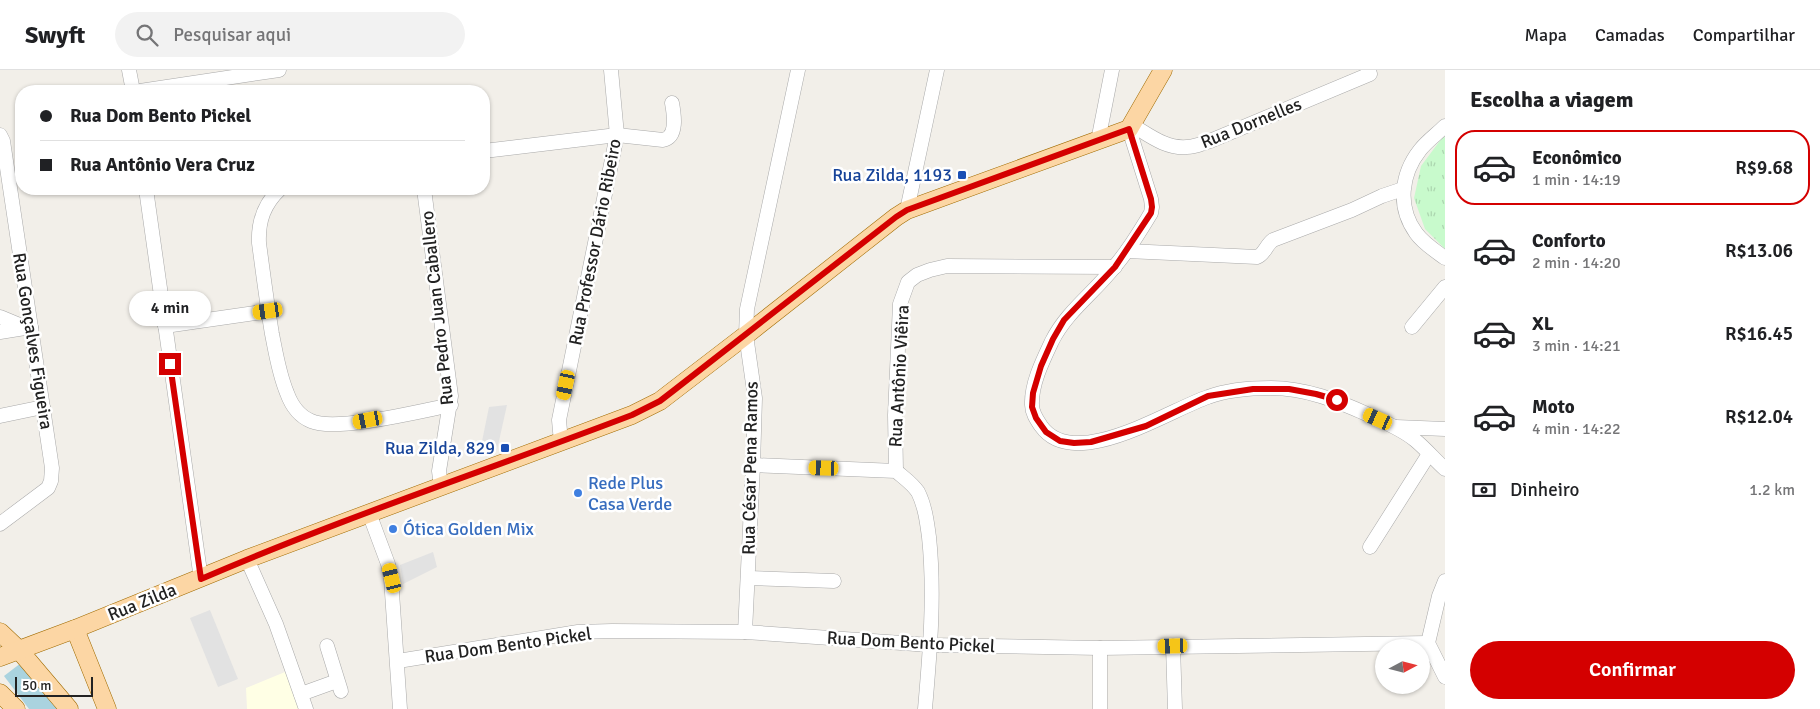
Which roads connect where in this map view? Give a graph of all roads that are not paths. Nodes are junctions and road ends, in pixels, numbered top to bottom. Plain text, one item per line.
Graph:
1 (130, 70) edge
2 (215, 70) edge
3 (279, 70) edge
4 (612, 70) edge
5 (798, 70) edge
6 (937, 70) edge
7 (1112, 70) edge
8 (1163, 70) edge
9 (1370, 74) dead end
10 (203, 81) junction
11 (132, 85) edge
12 (178, 85) edge
13 (672, 104) dead end
14 (1445, 126) edge
15 (1130, 127) junction
16 (0, 135) edge
17 (617, 135) junction
18 (1098, 141) junction
19 (490, 150) edge
20 (1403, 189) junction
21 (147, 195) edge
22 (274, 195) edge
23 (425, 195) edge
24 (907, 210) junction
25 (1127, 251) junction
26 (1445, 258) edge
27 (1115, 267) junction
28 (1445, 287) edge
29 (268, 311) junction
30 (0, 317) edge
31 (165, 326) junction
32 (28, 327) junction
33 (1412, 327) dead end
34 (0, 332) edge
35 (746, 335) junction
36 (451, 405) junction
37 (43, 407) junction
38 (0, 416) edge
39 (1393, 427) junction
40 (1445, 429) edge
41 (560, 442) junction
42 (1429, 454) junction
43 (754, 465) junction
44 (1445, 469) edge
45 (896, 471) junction
46 (441, 486) junction
47 (369, 513) junction
48 (0, 524) edge
49 (1370, 547) dead end
50 (248, 559) junction
51 (748, 578) junction
52 (201, 579) junction
53 (834, 581) dead end
54 (1445, 581) edge
55 (76, 629) junction
56 (0, 632) edge
57 (745, 632) junction
58 (1429, 639) edge
59 (930, 644) junction
60 (1375, 644) edge
61 (328, 646) dead end
62 (1173, 646) junction
63 (1430, 647) edge
64 (1100, 648) junction
65 (20, 650) junction
66 (0, 657) edge
67 (398, 661) junction
68 (1445, 677) edge
69 (301, 694) junction
70 (70, 709) edge
71 (107, 709) edge
72 (306, 709) edge
73 (400, 709) edge
74 (925, 709) edge
75 (1100, 709) edge
76 (1175, 709) edge

1 - 11 street
2 - 10 street
3 - 10 street
4 - 17 street, Rua Professor Dário Ribeiro
5 - 35 street, Rua César Pena Ramos
6 - 24 street
7 - 18 street
8 - 15 main road
9 - 15 street, Rua Dornelles
10 - 12 street
13 - 17 street
14 - 20 street
15 - 18 main road, Rua Zilda
15 - 25 street
16 - 32 street, Rua Gonçalves Figueira
17 - 19 street
17 - 41 street, Rua Professor Dário Ribeiro
18 - 24 main road, Rua Zilda
20 - 25 street
20 - 26 street
21 - 31 street
22 - 29 street
23 - 36 street, Rua Pedro Juan Caballero
24 - 35 main road, Rua Zilda
25 - 27 street
27 - 39 street
27 - 45 street, Rua Antônio Viêira
28 - 33 street
29 - 31 street
29 - 36 street
30 - 32 street
31 - 52 street
32 - 34 street
32 - 37 street, Rua Gonçalves Figueira
35 - 41 main road, Rua Zilda
35 - 43 street, Rua César Pena Ramos
36 - 46 street, Rua Pedro Juan Caballero
37 - 38 street
37 - 48 street, Rua Gonçalves Figueira
39 - 40 street
39 - 42 street
41 - 46 main road, Rua Zilda
42 - 44 street
42 - 49 street
43 - 45 street
43 - 51 street, Rua César Pena Ramos
45 - 59 street
46 - 47 main road, Rua Zilda
47 - 50 main road, Rua Zilda
47 - 67 street
50 - 52 main road, Rua Zilda
50 - 69 street
51 - 53 street
51 - 57 street, Rua César Pena Ramos
52 - 55 main road, Rua Zilda
54 - 58 street
55 - 65 main road, Rua Zilda
55 - 71 main road
56 - 65 main road
57 - 59 street, Rua Dom Bento Pickel
57 - 67 street, Rua Dom Bento Pickel
59 - 64 street, Rua Dom Bento Pickel
59 - 74 street
60 - 62 street, Rua Dom Bento Pickel
61 - 69 street
62 - 64 street, Rua Dom Bento Pickel
62 - 76 street
63 - 68 street
64 - 75 street
65 - 66 main road, Rua Zilda
65 - 70 main road
67 - 73 street
69 - 72 street

